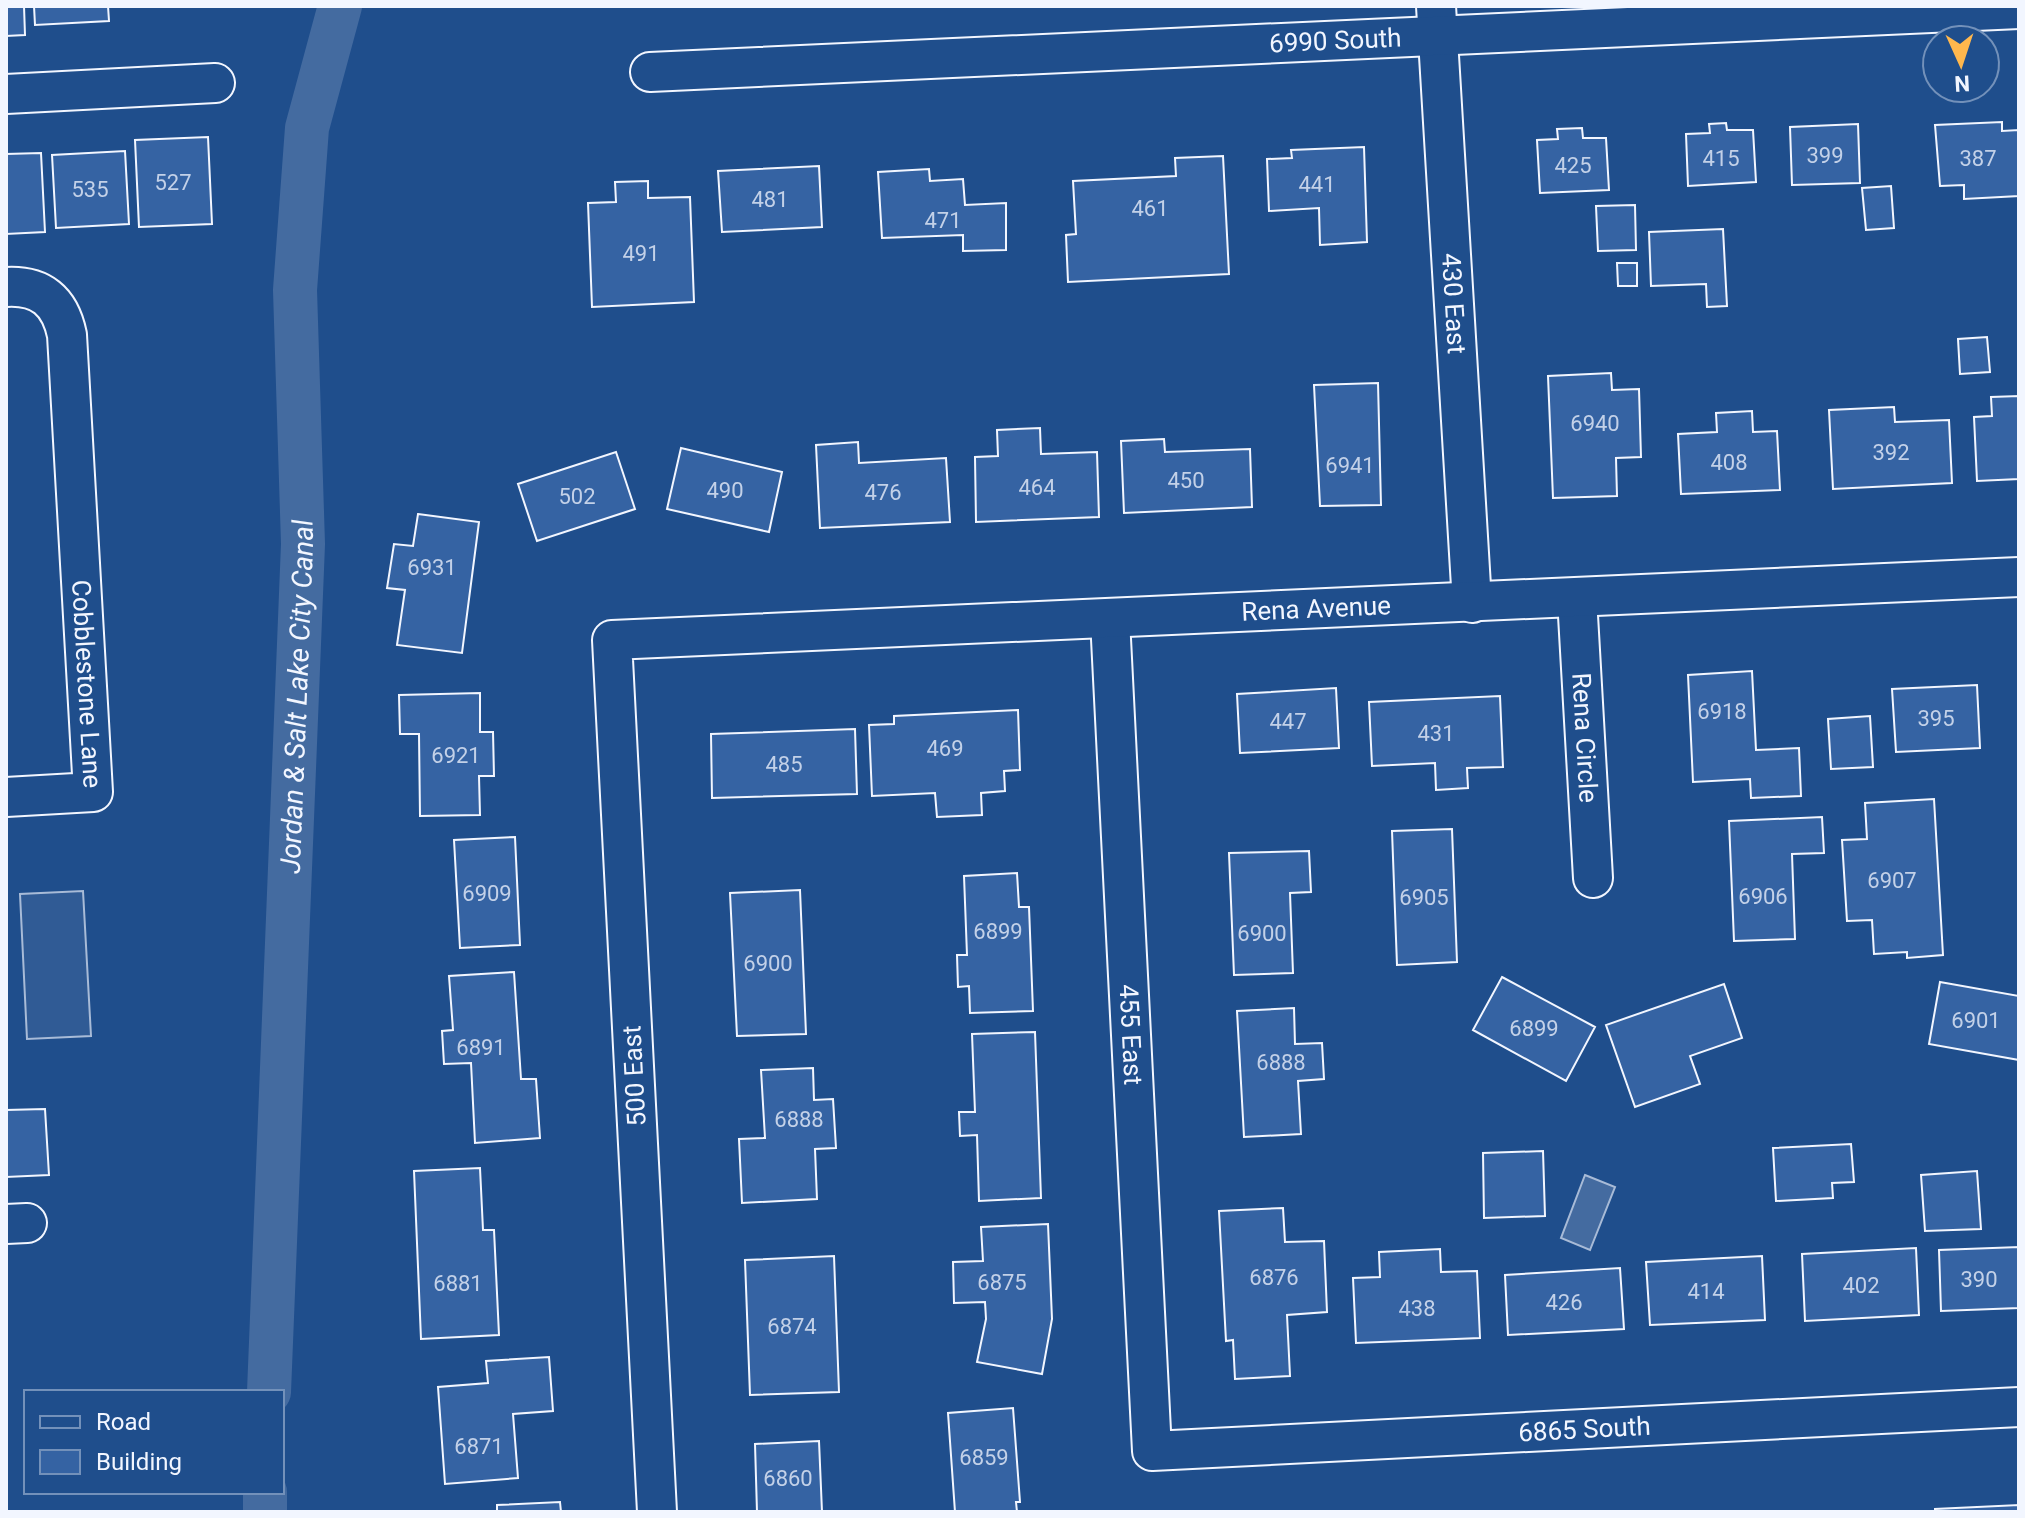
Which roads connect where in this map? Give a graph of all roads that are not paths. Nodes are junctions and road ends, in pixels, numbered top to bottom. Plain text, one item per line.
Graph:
1 (2019, 9) edge
2 (1437, 21) edge
3 (650, 72) dead end
4 (215, 83) dead end
5 (6, 94) edge
6 (6, 287) edge
7 (2019, 577) edge
8 (1577, 598) junction
9 (1472, 603) junction
10 (1110, 619) junction
11 (612, 640) joint
12 (6, 797) edge
13 (1593, 878) dead end
14 (2019, 1407) edge
15 (1152, 1451) joint
16 (657, 1512) edge

1 - 2 street, 6990 South
2 - 3 street, 6990 South
2 - 9 street, 430 East
4 - 5 street
6 - 12 street, Cobblestone Lane
7 - 8 street, Rena Avenue
8 - 9 street, Rena Avenue
8 - 13 street, Rena Circle
9 - 10 street, Rena Avenue
10 - 11 street, Rena Avenue
10 - 15 street, 455 East
11 - 16 street, 500 East
14 - 15 street, 6865 South

